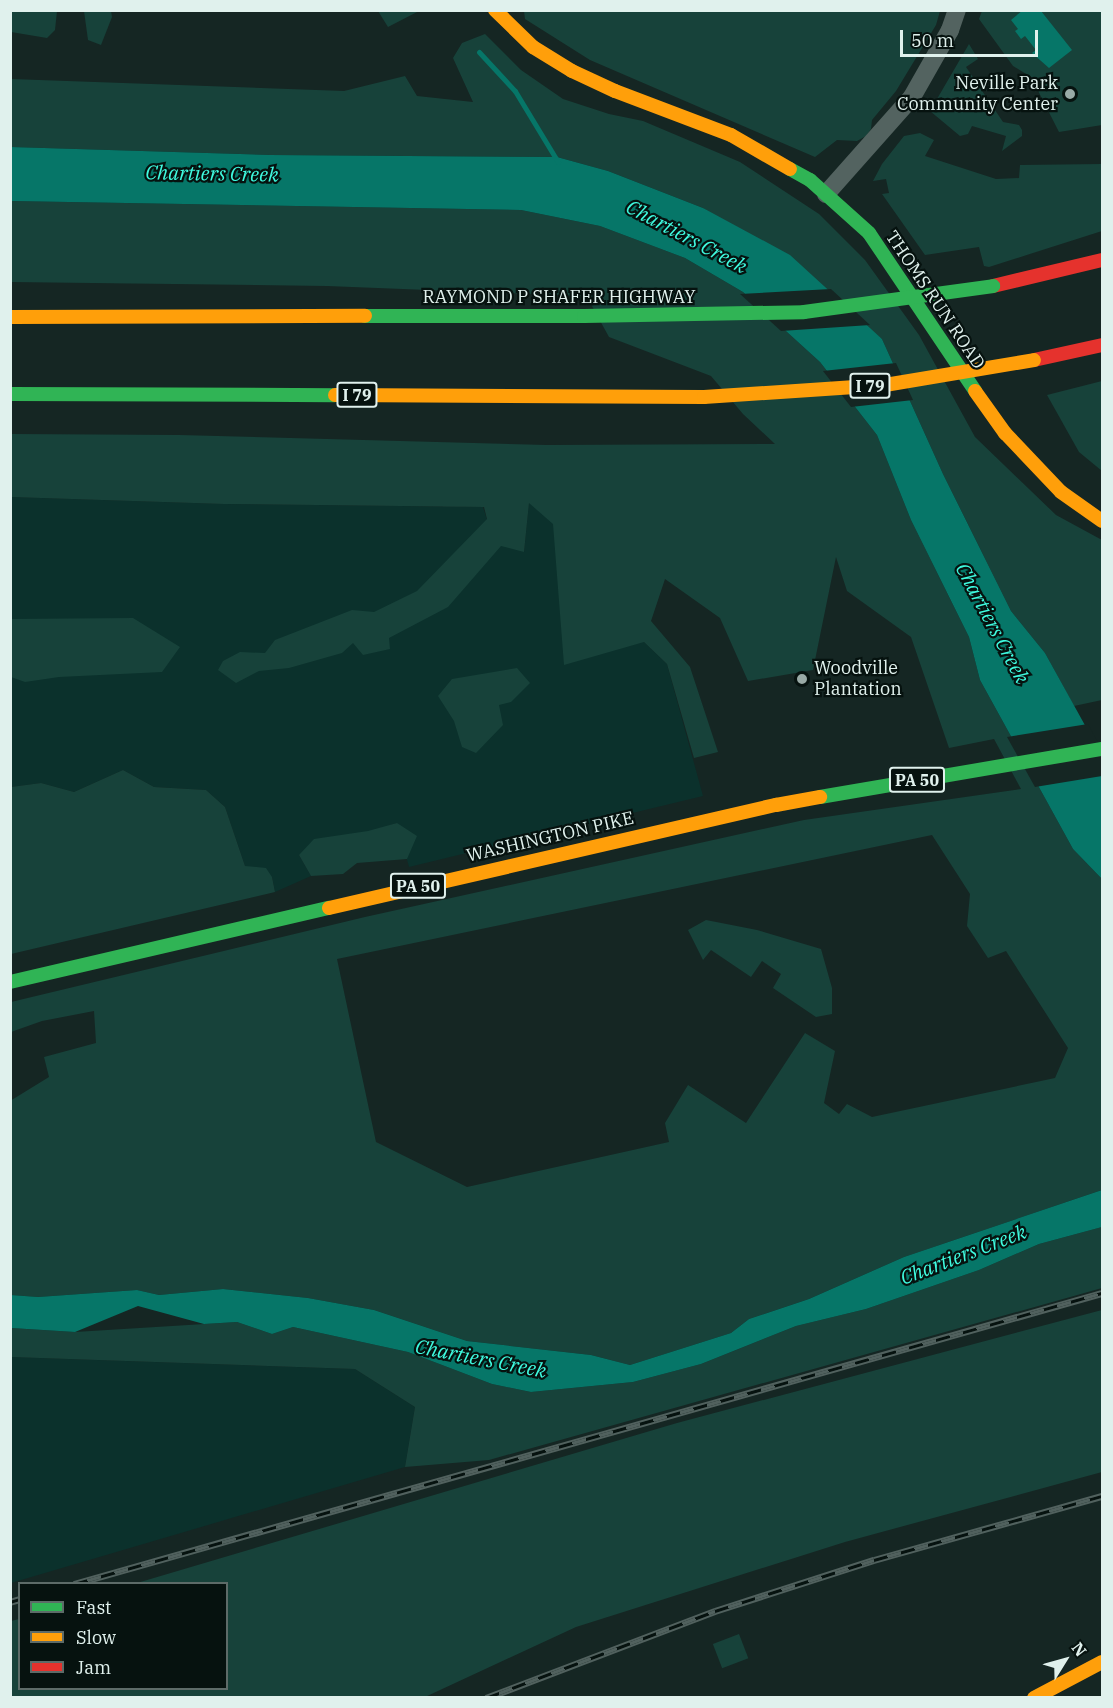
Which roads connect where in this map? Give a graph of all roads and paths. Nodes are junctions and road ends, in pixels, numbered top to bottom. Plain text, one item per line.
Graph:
1 (495, 10) edge
2 (957, 10) edge
3 (826, 194) junction
4 (1102, 260) edge
5 (10, 317) edge
6 (1102, 345) edge
7 (15, 394) edge
8 (1102, 520) edge
9 (1102, 748) edge
10 (10, 981) edge
11 (1102, 1662) edge
12 (1034, 1698) edge

1 - 3 main road, THOMS RUN ROAD
2 - 3 street
3 - 8 main road, THOMS RUN ROAD
4 - 5 main road, RAYMOND P SHAFER HIGHWAY, bridge
6 - 7 main road, I 79, bridge
9 - 10 main road, WASHINGTON PIKE / PA 50
11 - 12 main road

